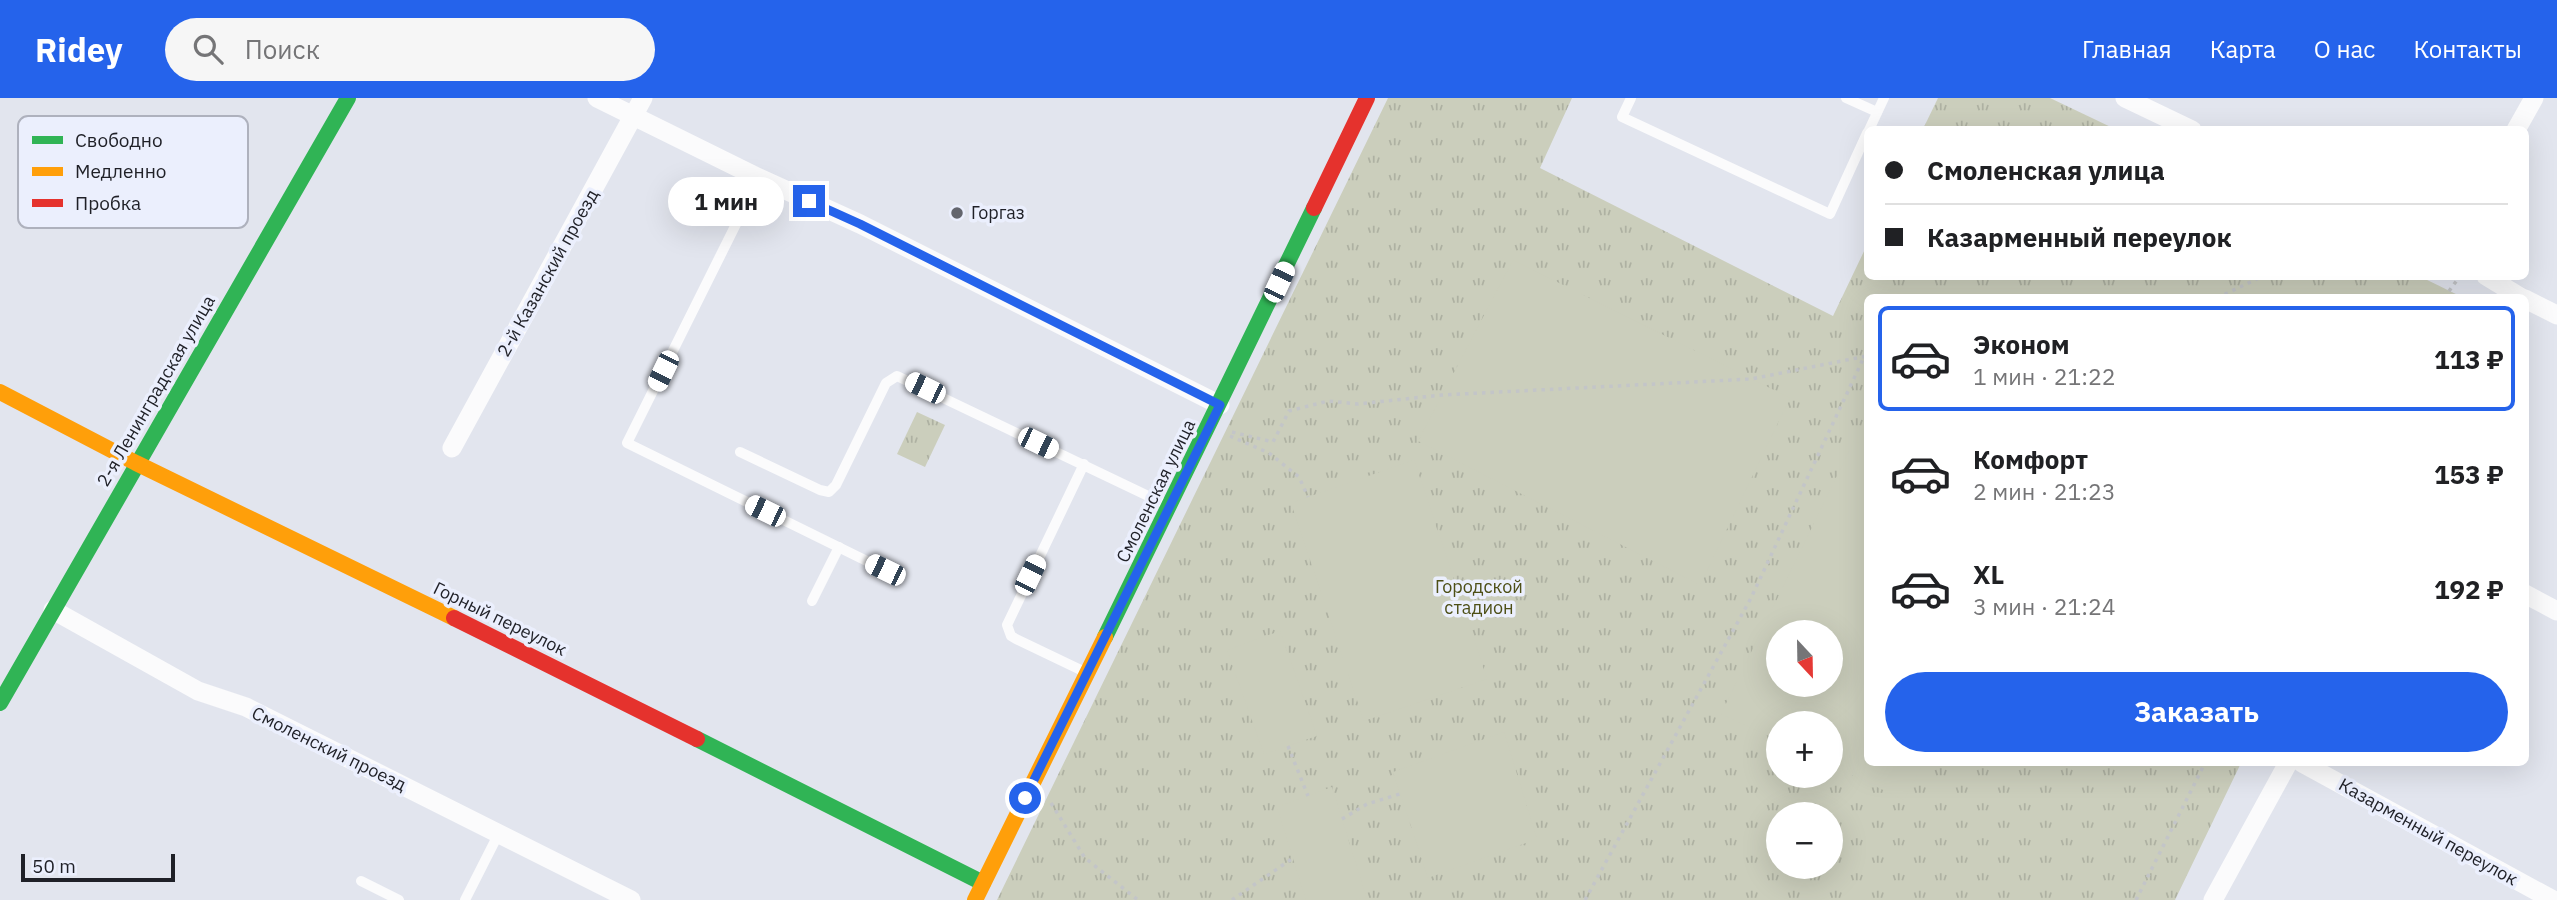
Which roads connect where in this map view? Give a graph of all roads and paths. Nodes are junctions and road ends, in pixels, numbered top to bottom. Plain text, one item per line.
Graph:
1 (348, 98) edge
2 (597, 98) edge
3 (643, 98) edge
4 (1367, 98) edge
5 (1631, 98) edge
6 (1846, 98) edge
7 (1884, 98) edge
8 (2125, 98) edge
9 (2534, 98) edge
10 (1877, 112) junction
11 (634, 116) junction
12 (1870, 126) edge
13 (2184, 126) edge
14 (2518, 126) edge
15 (1864, 140) edge
16 (759, 178) junction
17 (2255, 280) edge
18 (2492, 280) edge
19 (2225, 294) edge
20 (2515, 294) edge
21 (2529, 301) edge
22 (2557, 315) edge
23 (1864, 356) edge
24 (1864, 360) edge
25 (0, 392) edge
26 (1220, 405) junction
27 (1209, 426) junction
28 (452, 448) dead end
29 (740, 452) dead end
30 (136, 463) junction
31 (1084, 464) junction
32 (1308, 497) dead end
33 (1170, 506) junction
34 (839, 547) junction
35 (885, 570) dead end
36 (2529, 596) edge
37 (812, 601) dead end
38 (53, 610) junction
39 (2557, 611) edge
40 (1087, 673) junction
41 (0, 703) edge
42 (1288, 747) dead end
43 (2203, 766) edge
44 (2286, 766) edge
45 (2307, 766) edge
46 (1036, 777) junction
47 (1400, 794) dead end
48 (1308, 796) dead end
49 (1342, 819) dead end
50 (499, 834) junction
51 (1293, 858) dead end
52 (361, 881) dead end
53 (983, 883) junction
54 (602, 893) edge
55 (399, 900) edge
56 (465, 900) edge
57 (631, 900) edge
58 (975, 900) edge
59 (1138, 900) edge
60 (1232, 900) edge
61 (1585, 900) edge
62 (2136, 900) edge
63 (2213, 900) edge
64 (2553, 900) edge

1 - 30 street, 2-я Ленинградская улица
2 - 11 street
3 - 11 street, 2-й Казанский проезд
4 - 26 street, Смоленская улица
5 - 15 lane
6 - 10 lane
7 - 10 lane
8 - 13 street
9 - 14 street
10 - 12 lane
11 - 16 street
11 - 28 street, 2-й Казанский проезд
16 - 26 street
16 - 34 lane
17 - 19 path
18 - 20 street
21 - 22 street
23 - 27 path
24 - 61 path
25 - 30 street, Горный переулок
26 - 27 street, Смоленская улица
27 - 32 path
27 - 33 street, Смоленская улица
29 - 31 lane
30 - 38 street, 2-я Ленинградская улица
30 - 53 street, Горный переулок
31 - 33 lane
31 - 40 lane
33 - 40 street, Смоленская улица
34 - 35 lane
34 - 37 lane
36 - 39 street
38 - 41 street, 2-я Ленинградская улица
38 - 50 street, Смоленский проезд
40 - 46 street, Смоленская улица
42 - 48 path
43 - 62 path
44 - 63 street
45 - 64 street, Казарменный переулок
46 - 53 street, Смоленская улица
46 - 59 path
47 - 49 path
50 - 54 street, Смоленский проезд
50 - 56 lane
51 - 60 path
52 - 55 lane
53 - 58 street, Смоленская улица
54 - 57 street, Смоленский проезд

